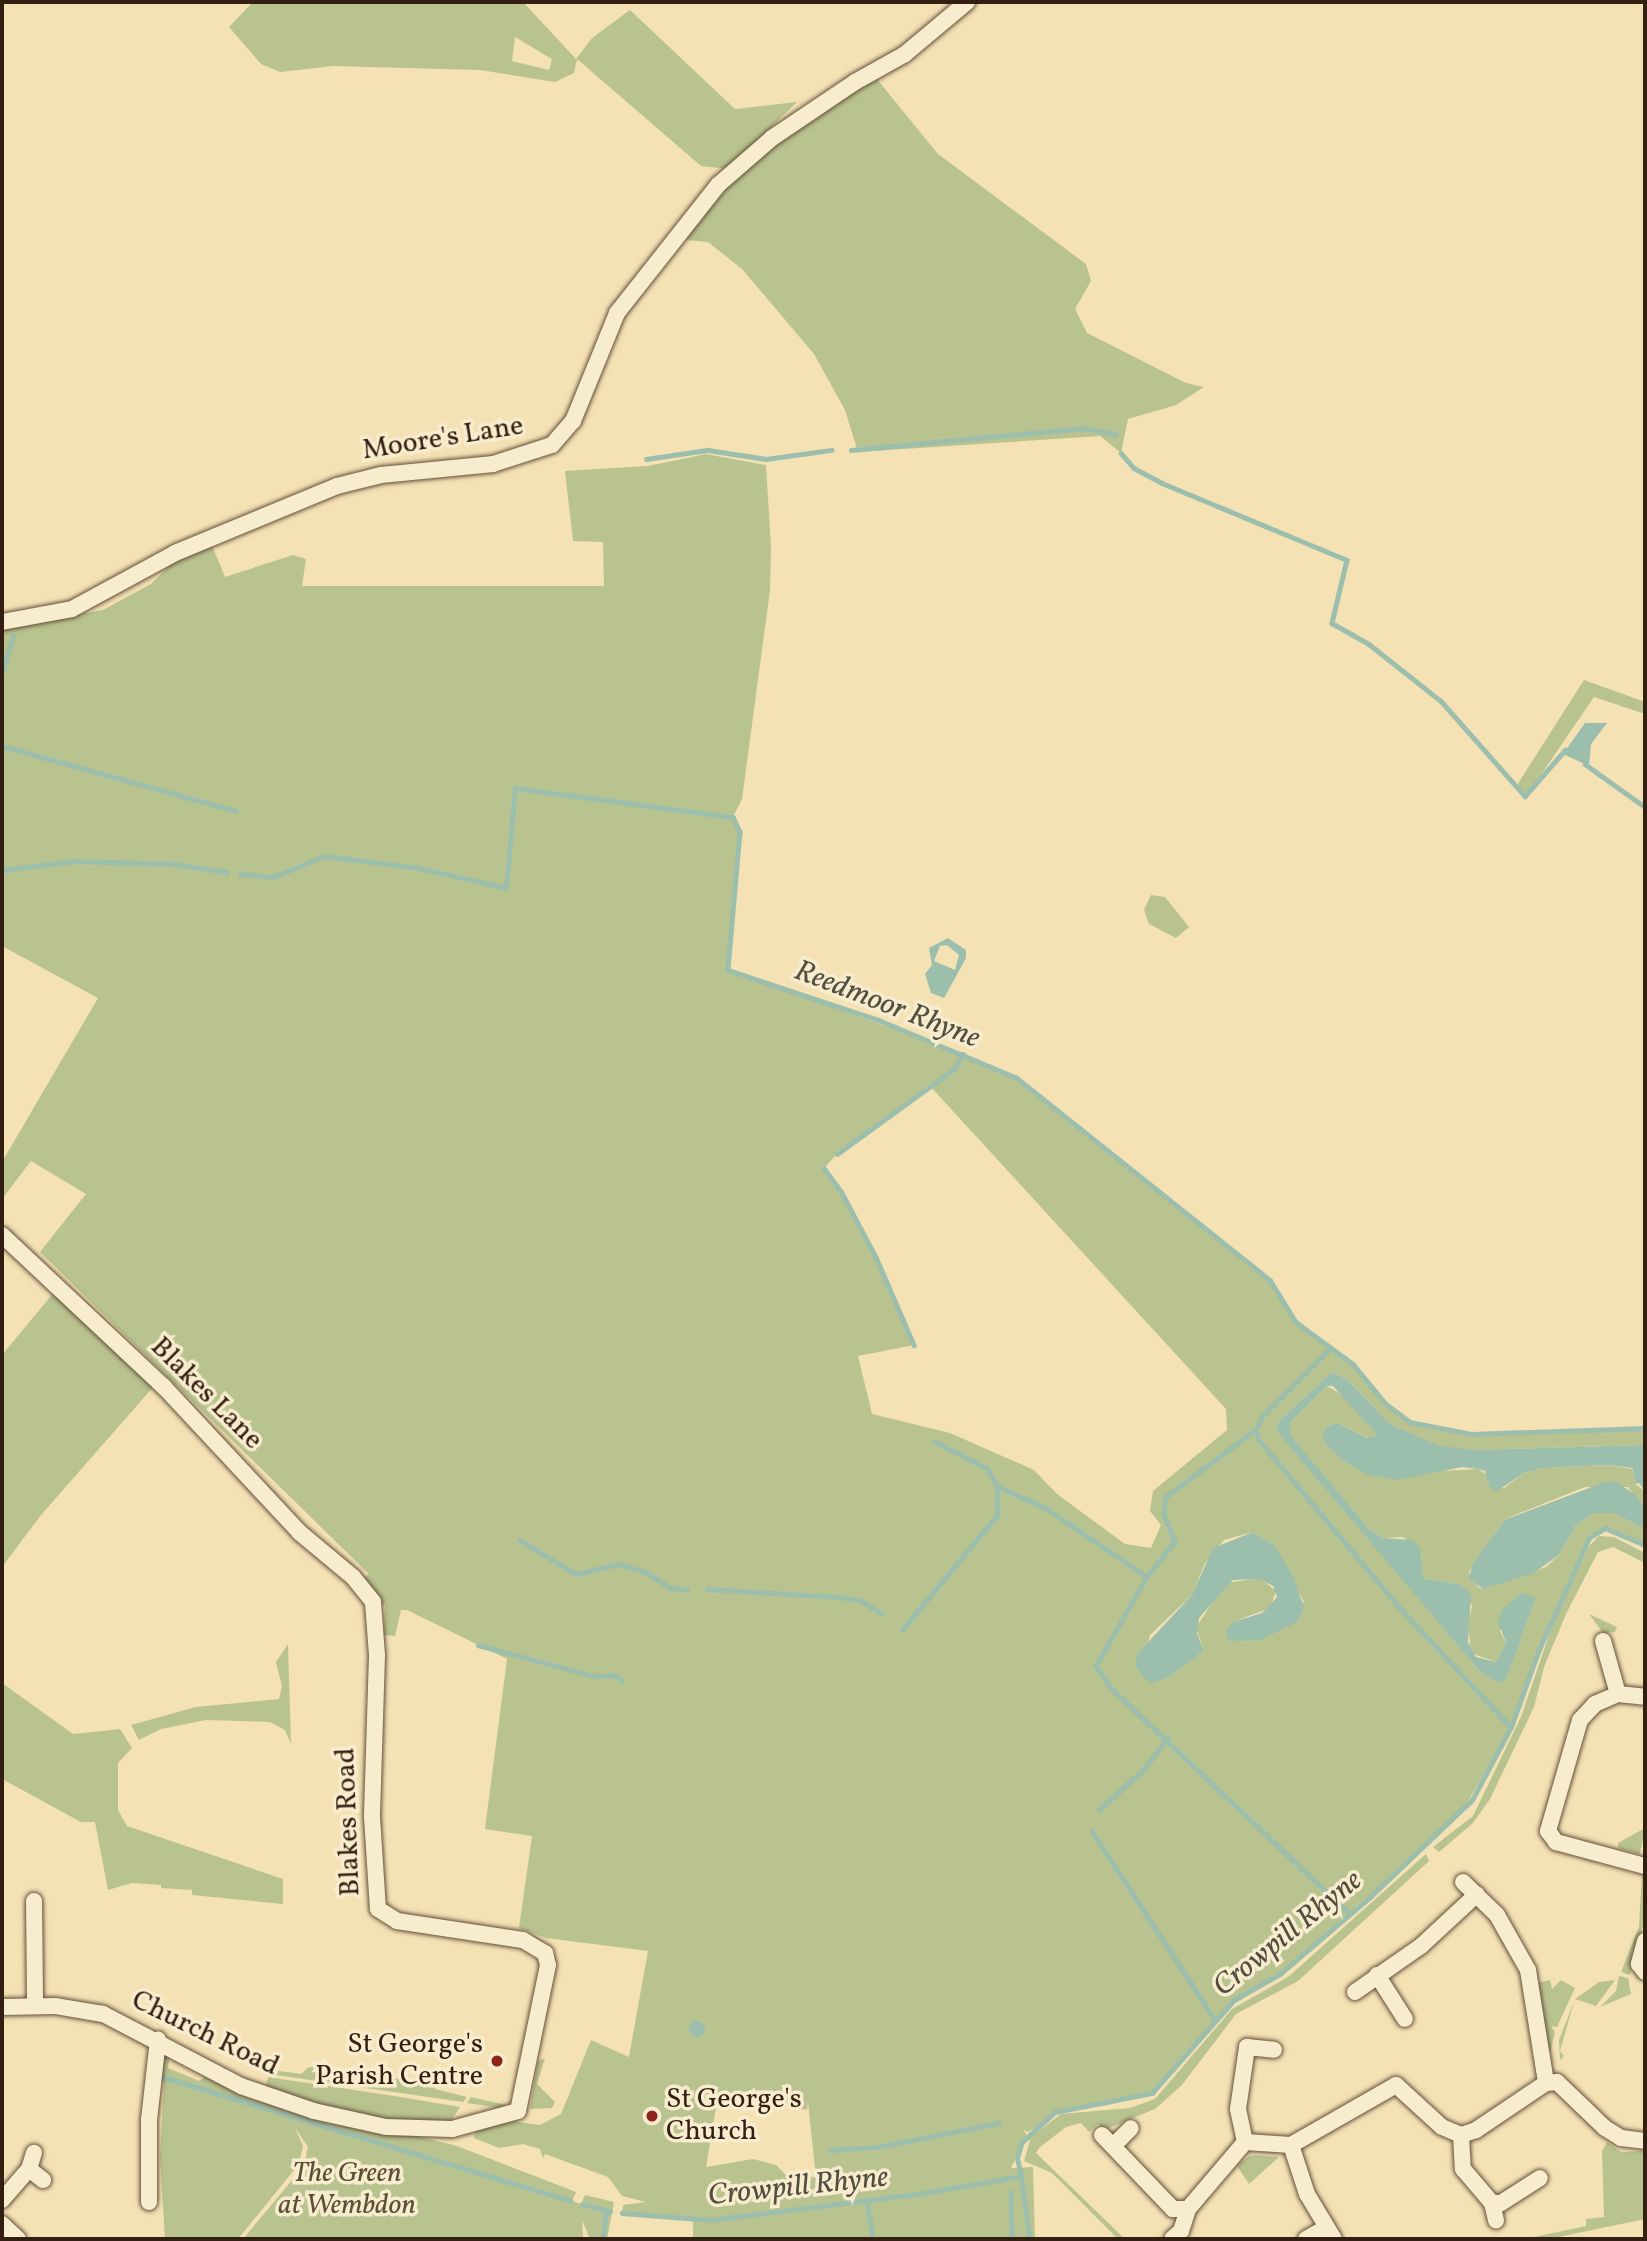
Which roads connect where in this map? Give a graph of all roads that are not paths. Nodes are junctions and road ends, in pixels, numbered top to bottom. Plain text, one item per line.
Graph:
1 (967, 2) edge
2 (2, 622) edge
3 (2, 1235) edge
4 (368, 1594) joint
5 (1603, 1641) dead end
6 (1618, 1694) junction
7 (1645, 1697) edge
8 (1645, 1866) edge
9 (1463, 1882) dead end
10 (1477, 1894) junction
11 (34, 1901) dead end
12 (1645, 1941) edge
13 (548, 1959) joint
14 (1645, 1972) edge
15 (1377, 1975) junction
16 (1355, 1992) dead end
17 (35, 2005) junction
18 (2, 2007) edge
19 (1405, 2019) dead end
20 (158, 2040) junction
21 (1275, 2050) dead end
22 (1546, 2083) junction
23 (1131, 2128) dead end
24 (1461, 2135) junction
25 (1645, 2141) edge
26 (1245, 2142) junction
27 (1291, 2145) junction
28 (34, 2153) dead end
29 (29, 2169) junction
30 (1539, 2178) dead end
31 (44, 2180) dead end
32 (2, 2200) edge
33 (149, 2202) dead end
34 (1492, 2203) junction
35 (1188, 2209) junction
36 (1496, 2221) dead end
37 (2, 2224) edge
38 (1330, 2234) edge
39 (1176, 2235) edge
40 (18, 2239) edge
41 (1306, 2239) edge

1 - 2 street, Moore's Lane
3 - 4 street, Blakes Lane
4 - 13 street, Blakes Road
5 - 6 street
6 - 7 street
6 - 8 street
9 - 10 street
10 - 15 street
10 - 22 street
11 - 17 street
12 - 14 street
13 - 20 street, Church Road
15 - 16 street
15 - 19 street
17 - 18 street, Church Road
17 - 20 street, Church Road
20 - 33 street
21 - 26 street
22 - 24 street
22 - 25 street
23 - 35 street
24 - 27 street
24 - 34 street
26 - 27 street
26 - 35 street
27 - 38 street
28 - 29 street
29 - 31 street
29 - 32 street
30 - 34 street
34 - 36 street
35 - 39 street
37 - 40 street
38 - 41 street

